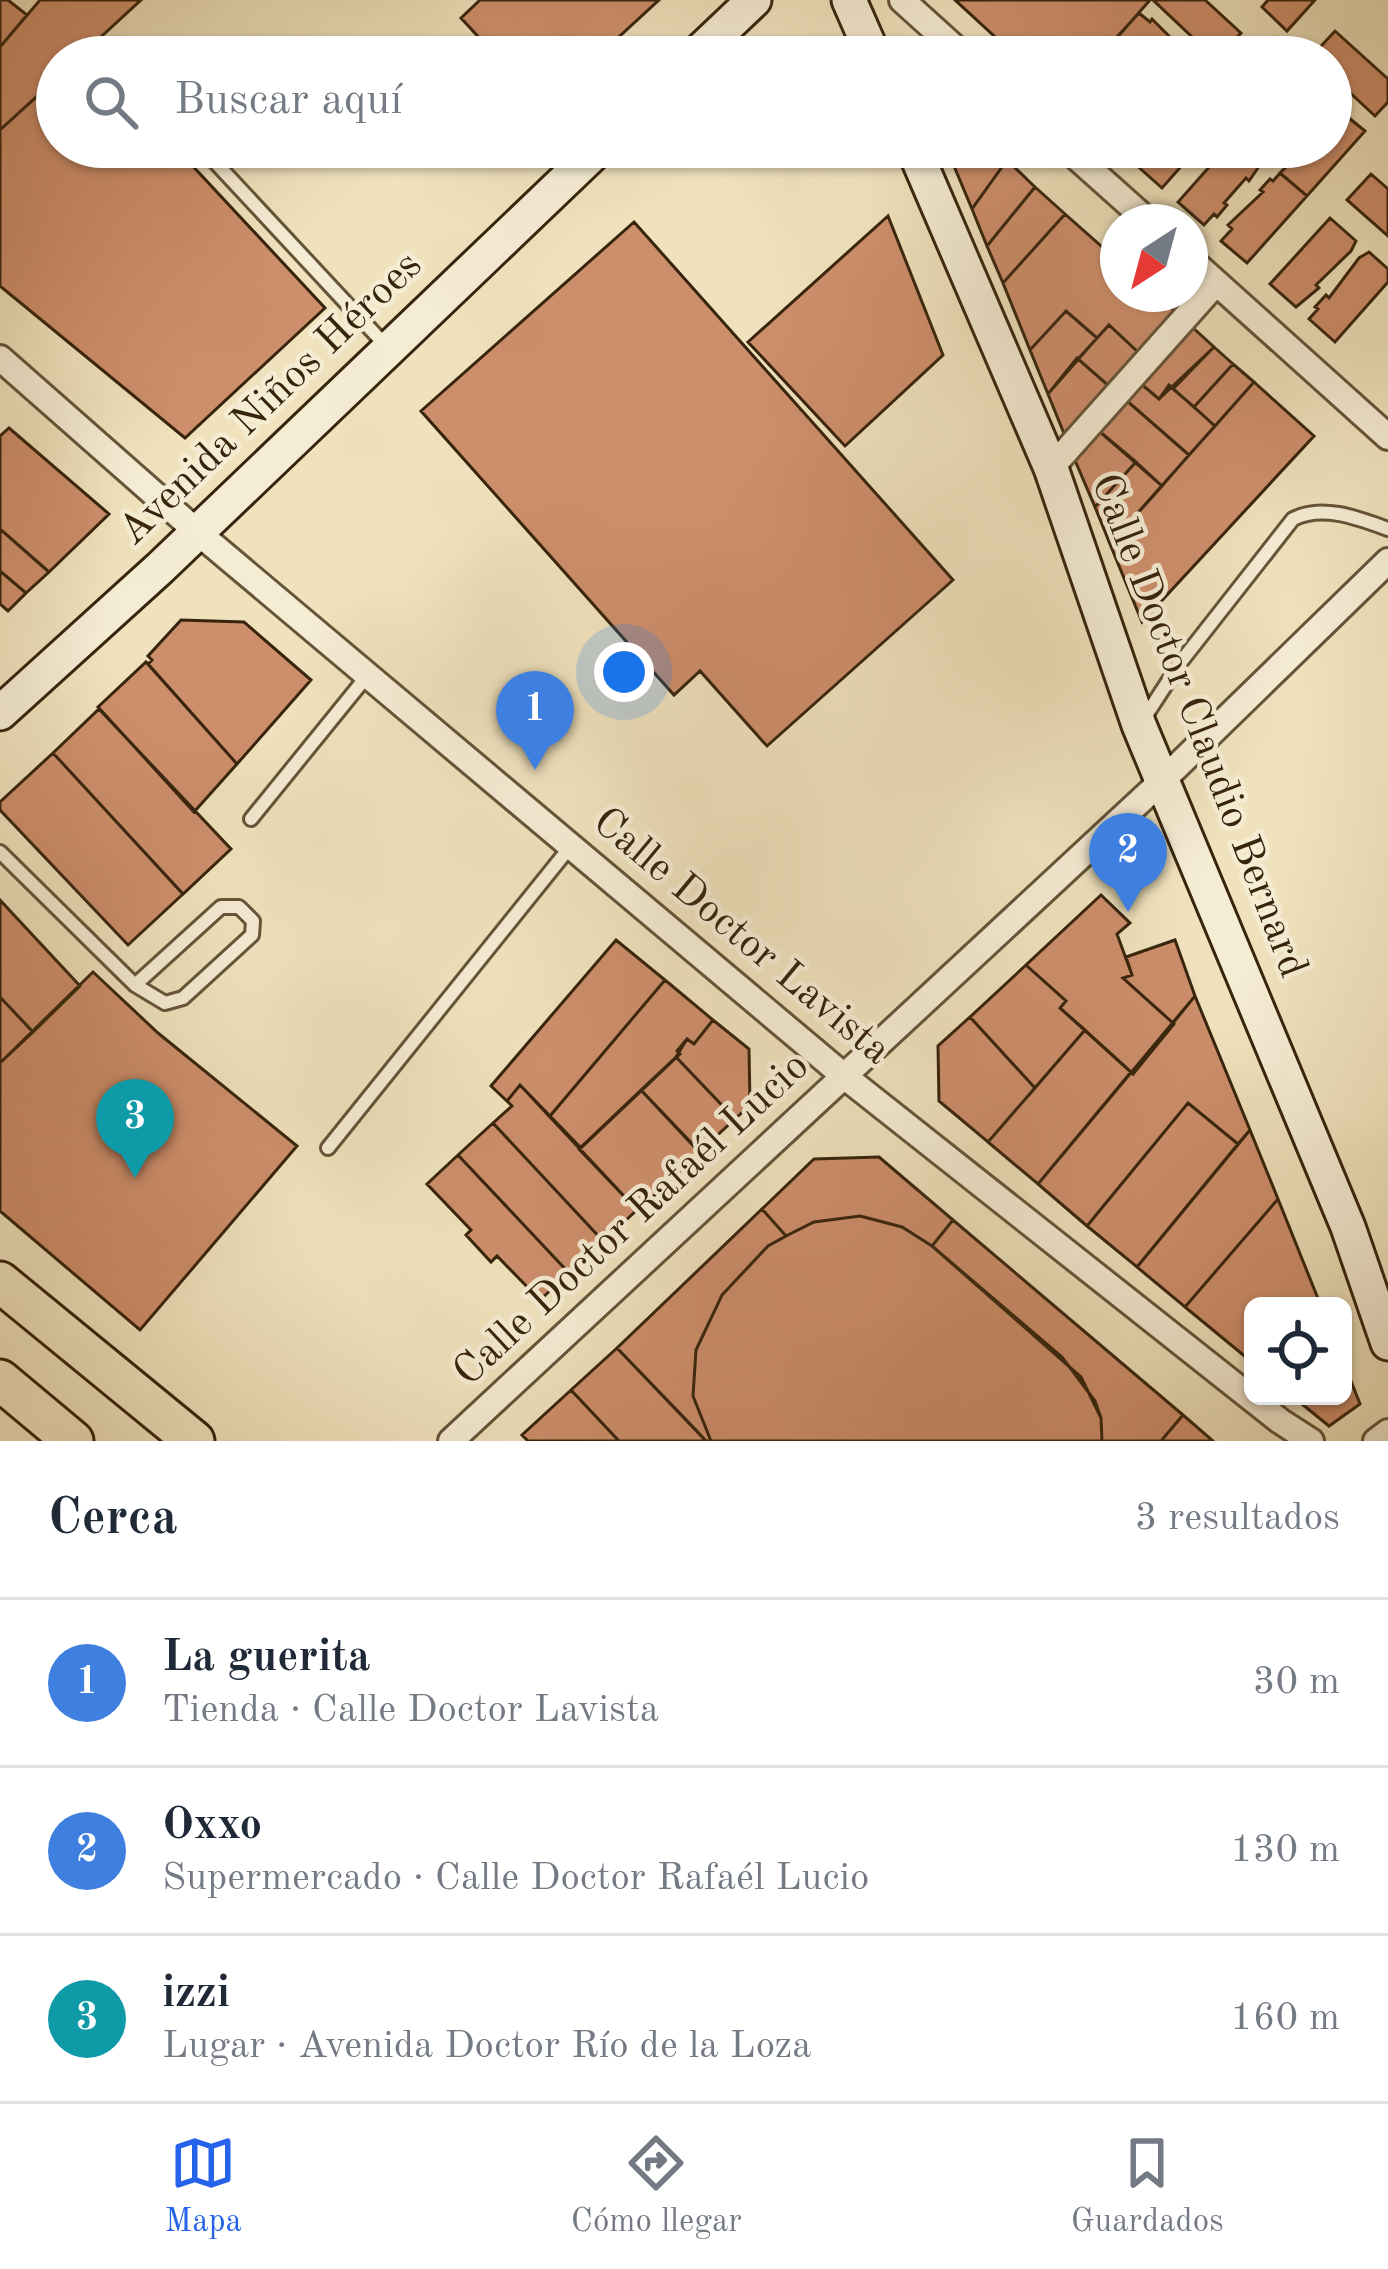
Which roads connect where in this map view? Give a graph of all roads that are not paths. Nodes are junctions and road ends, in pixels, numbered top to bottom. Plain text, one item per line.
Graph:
1 (754, 0) edge
2 (849, 0) edge
3 (902, 0) edge
4 (716, 36) edge
5 (865, 36) edge
6 (942, 36) edge
7 (220, 168) edge
8 (578, 168) edge
9 (922, 168) edge
10 (1089, 168) edge
11 (1129, 204) edge
12 (1208, 276) edge
13 (1216, 283) junction
14 (388, 349) junction
15 (0, 358) edge
16 (1388, 437) edge
17 (1051, 468) junction
18 (1388, 529) edge
19 (197, 532) junction
20 (1388, 561) edge
21 (368, 675) junction
22 (0, 713) edge
23 (1139, 724) junction
24 (1164, 779) junction
25 (251, 819) dead end
26 (571, 846) junction
27 (0, 852) edge
28 (135, 985) junction
29 (844, 1076) junction
30 (328, 1148) dead end
31 (0, 1282) edge
32 (1388, 1343) edge
33 (0, 1380) edge
34 (1287, 1431) edge
35 (1388, 1432) edge
36 (64, 1438) edge
37 (194, 1441) edge
38 (451, 1441) edge
39 (1311, 1441) edge
40 (1376, 1441) edge

1 - 4 street
2 - 5 street
3 - 6 street
7 - 14 lane
8 - 14 street, Avenida Niños Héroes
9 - 17 street, Calle Doctor Claudio Bernard
10 - 11 street
12 - 13 street
13 - 16 street
13 - 17 street
14 - 19 street, Avenida Niños Héroes
15 - 19 street, Calle Doctor Lavista
17 - 23 street, Calle Doctor Claudio Bernard
18 - 23 lane
19 - 21 street, Calle Doctor Lavista
19 - 22 street, Avenida Niños Héroes
20 - 24 street, Calle Doctor Rafaél Lucio
21 - 25 lane
21 - 26 street, Calle Doctor Lavista
23 - 24 street, Calle Doctor Claudio Bernard
24 - 29 street, Calle Doctor Rafaél Lucio
24 - 32 street, Calle Doctor Claudio Bernard
26 - 29 street, Calle Doctor Lavista
26 - 30 lane
27 - 28 lane
28 - 28 lane
29 - 34 street, Calle Doctor Lavista
29 - 38 street, Calle Doctor Rafaél Lucio
31 - 37 main road
33 - 36 main road
34 - 39 street, Calle Doctor Lavista
35 - 40 street

